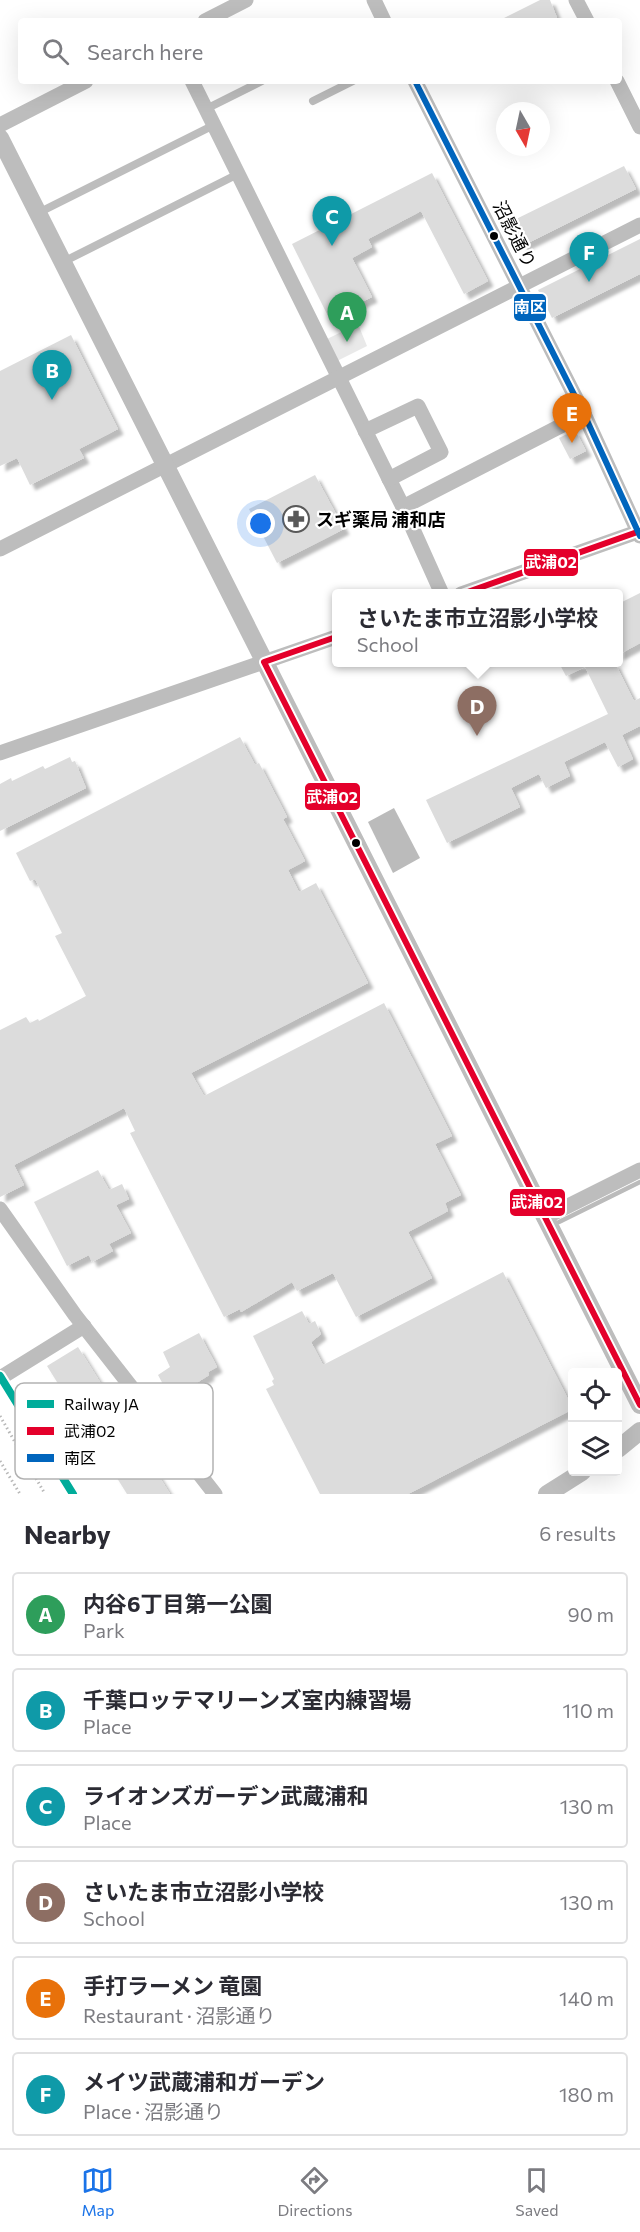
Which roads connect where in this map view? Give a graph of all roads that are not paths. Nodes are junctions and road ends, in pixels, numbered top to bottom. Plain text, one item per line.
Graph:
1 (246, 0) edge
2 (374, 0) edge
3 (576, 0) edge
4 (211, 18) edge
5 (382, 18) edge
6 (585, 18) edge
7 (80, 84) edge
8 (194, 84) edge
9 (256, 84) edge
10 (347, 84) edge
11 (417, 84) edge
12 (619, 84) edge
13 (313, 101) dead end
14 (206, 109) junction
15 (0, 125) edge
16 (214, 125) junction
17 (640, 126) edge
18 (0, 138) edge
19 (238, 174) junction
20 (37, 214) junction
21 (640, 225) edge
22 (63, 262) junction
23 (520, 286) junction
24 (339, 377) junction
25 (584, 414) junction
26 (365, 431) junction
27 (164, 466) junction
28 (389, 479) junction
29 (403, 507) junction
30 (639, 533) edge
31 (0, 549) edge
32 (440, 589) edge
33 (476, 589) edge
34 (332, 638) edge
35 (264, 662) junction
36 (0, 753) edge
37 (640, 1170) edge
38 (0, 1209) edge
39 (543, 1218) junction
40 (84, 1326) junction
41 (0, 1378) edge
42 (128, 1383) edge
43 (640, 1405) edge
44 (640, 1431) edge
45 (622, 1446) edge
46 (576, 1476) edge
47 (203, 1479) edge
48 (215, 1494) edge
49 (547, 1494) edge

1 - 4 street
2 - 5 street
3 - 6 street
7 - 15 street
8 - 14 street
9 - 14 lane
10 - 13 lane
11 - 23 street, 沼影通り
12 - 17 street
14 - 16 street
16 - 19 street
16 - 20 lane
18 - 20 street
19 - 22 lane
19 - 24 street
20 - 22 street
21 - 23 street
22 - 27 street
23 - 24 street
23 - 25 street, 沼影通り
24 - 26 street
24 - 27 street
25 - 29 street
25 - 30 street, 沼影通り
26 - 28 street
26 - 28 street
27 - 31 street
27 - 35 street
28 - 29 street
29 - 32 street
30 - 33 street
34 - 35 street
35 - 36 street
35 - 39 street
37 - 39 street
38 - 40 street
39 - 43 street
40 - 41 street
40 - 42 street
44 - 45 street
46 - 49 street
47 - 48 street

